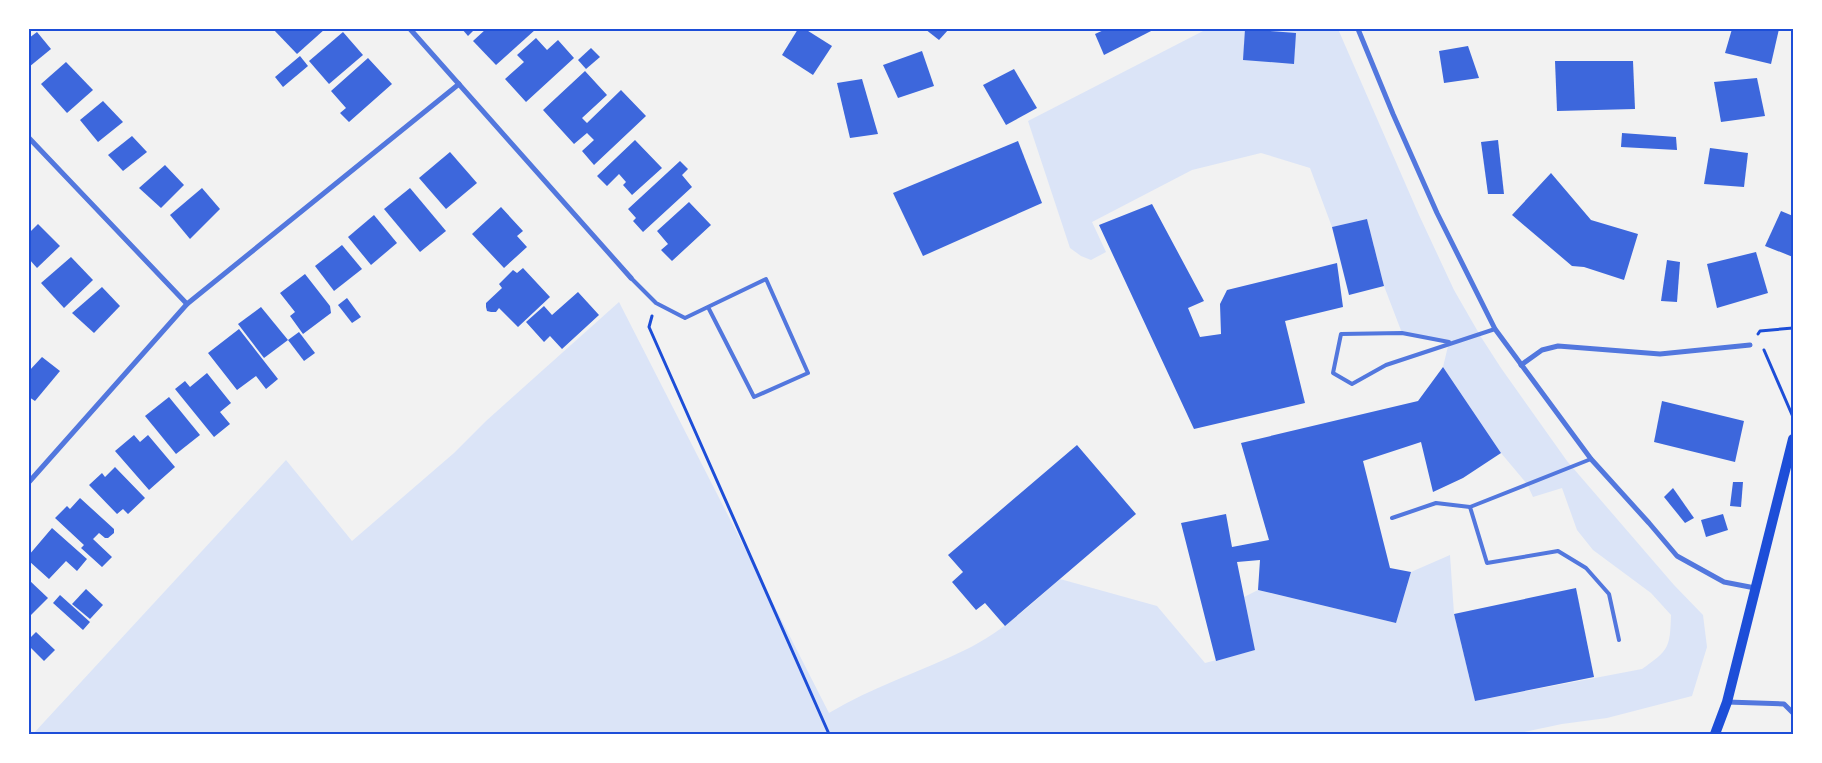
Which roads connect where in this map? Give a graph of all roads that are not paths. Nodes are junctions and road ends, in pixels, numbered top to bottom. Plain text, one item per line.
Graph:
1 (410, 29) edge
2 (1358, 29) edge
3 (459, 84) junction
4 (29, 138) edge
5 (631, 278) joint
6 (187, 304) junction
7 (708, 307) junction
8 (1494, 328) junction
9 (1449, 342) junction
10 (1750, 345) road end
11 (1521, 364) junction
12 (1793, 438) edge
13 (1591, 459) junction
14 (29, 482) edge
15 (1470, 507) junction
16 (1392, 518) dead end
17 (1755, 588) junction
18 (1619, 640) dead end
19 (1727, 702) junction
20 (1793, 713) edge
21 (1715, 734) edge

1 - 3 street
2 - 8 street
3 - 5 street
3 - 6 street
4 - 6 street
5 - 7 lane
6 - 14 street
7 - 7 lane
8 - 9 lane
8 - 11 street
9 - 9 lane
10 - 11 street
11 - 13 street
12 - 17 main road
13 - 15 lane
13 - 17 street
15 - 16 lane
15 - 18 lane
17 - 19 main road
19 - 20 street
19 - 21 main road

